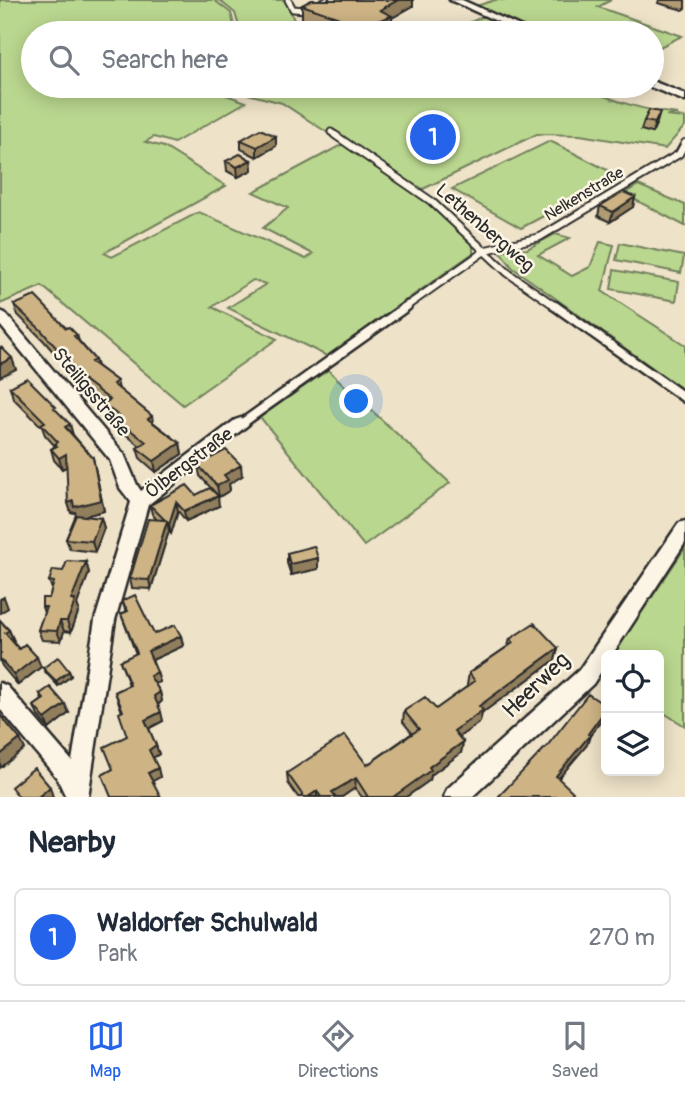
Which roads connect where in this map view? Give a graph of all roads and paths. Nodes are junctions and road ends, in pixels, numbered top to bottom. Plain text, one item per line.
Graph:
1 (288, 0) edge
2 (326, 0) edge
3 (454, 0) edge
4 (502, 21) edge
5 (664, 89) edge
6 (685, 98) edge
7 (331, 132) dead end
8 (685, 144) edge
9 (486, 250) junction
10 (0, 316) edge
11 (685, 398) edge
12 (241, 424) joint
13 (140, 501) junction
14 (685, 528) edge
15 (0, 693) edge
16 (77, 797) edge
17 (455, 797) edge

1 - 2 lane
3 - 4 street
5 - 6 street
7 - 9 lane, Lethenbergweg
8 - 9 lane, Nelkenstraße
9 - 11 lane, Lethenbergweg
9 - 12 lane, Ölbergstraße
10 - 13 street, Steiligsstraße
12 - 13 street, Ölbergstraße
13 - 16 street, Ölbergstraße
14 - 17 street, Heerweg
15 - 16 street

